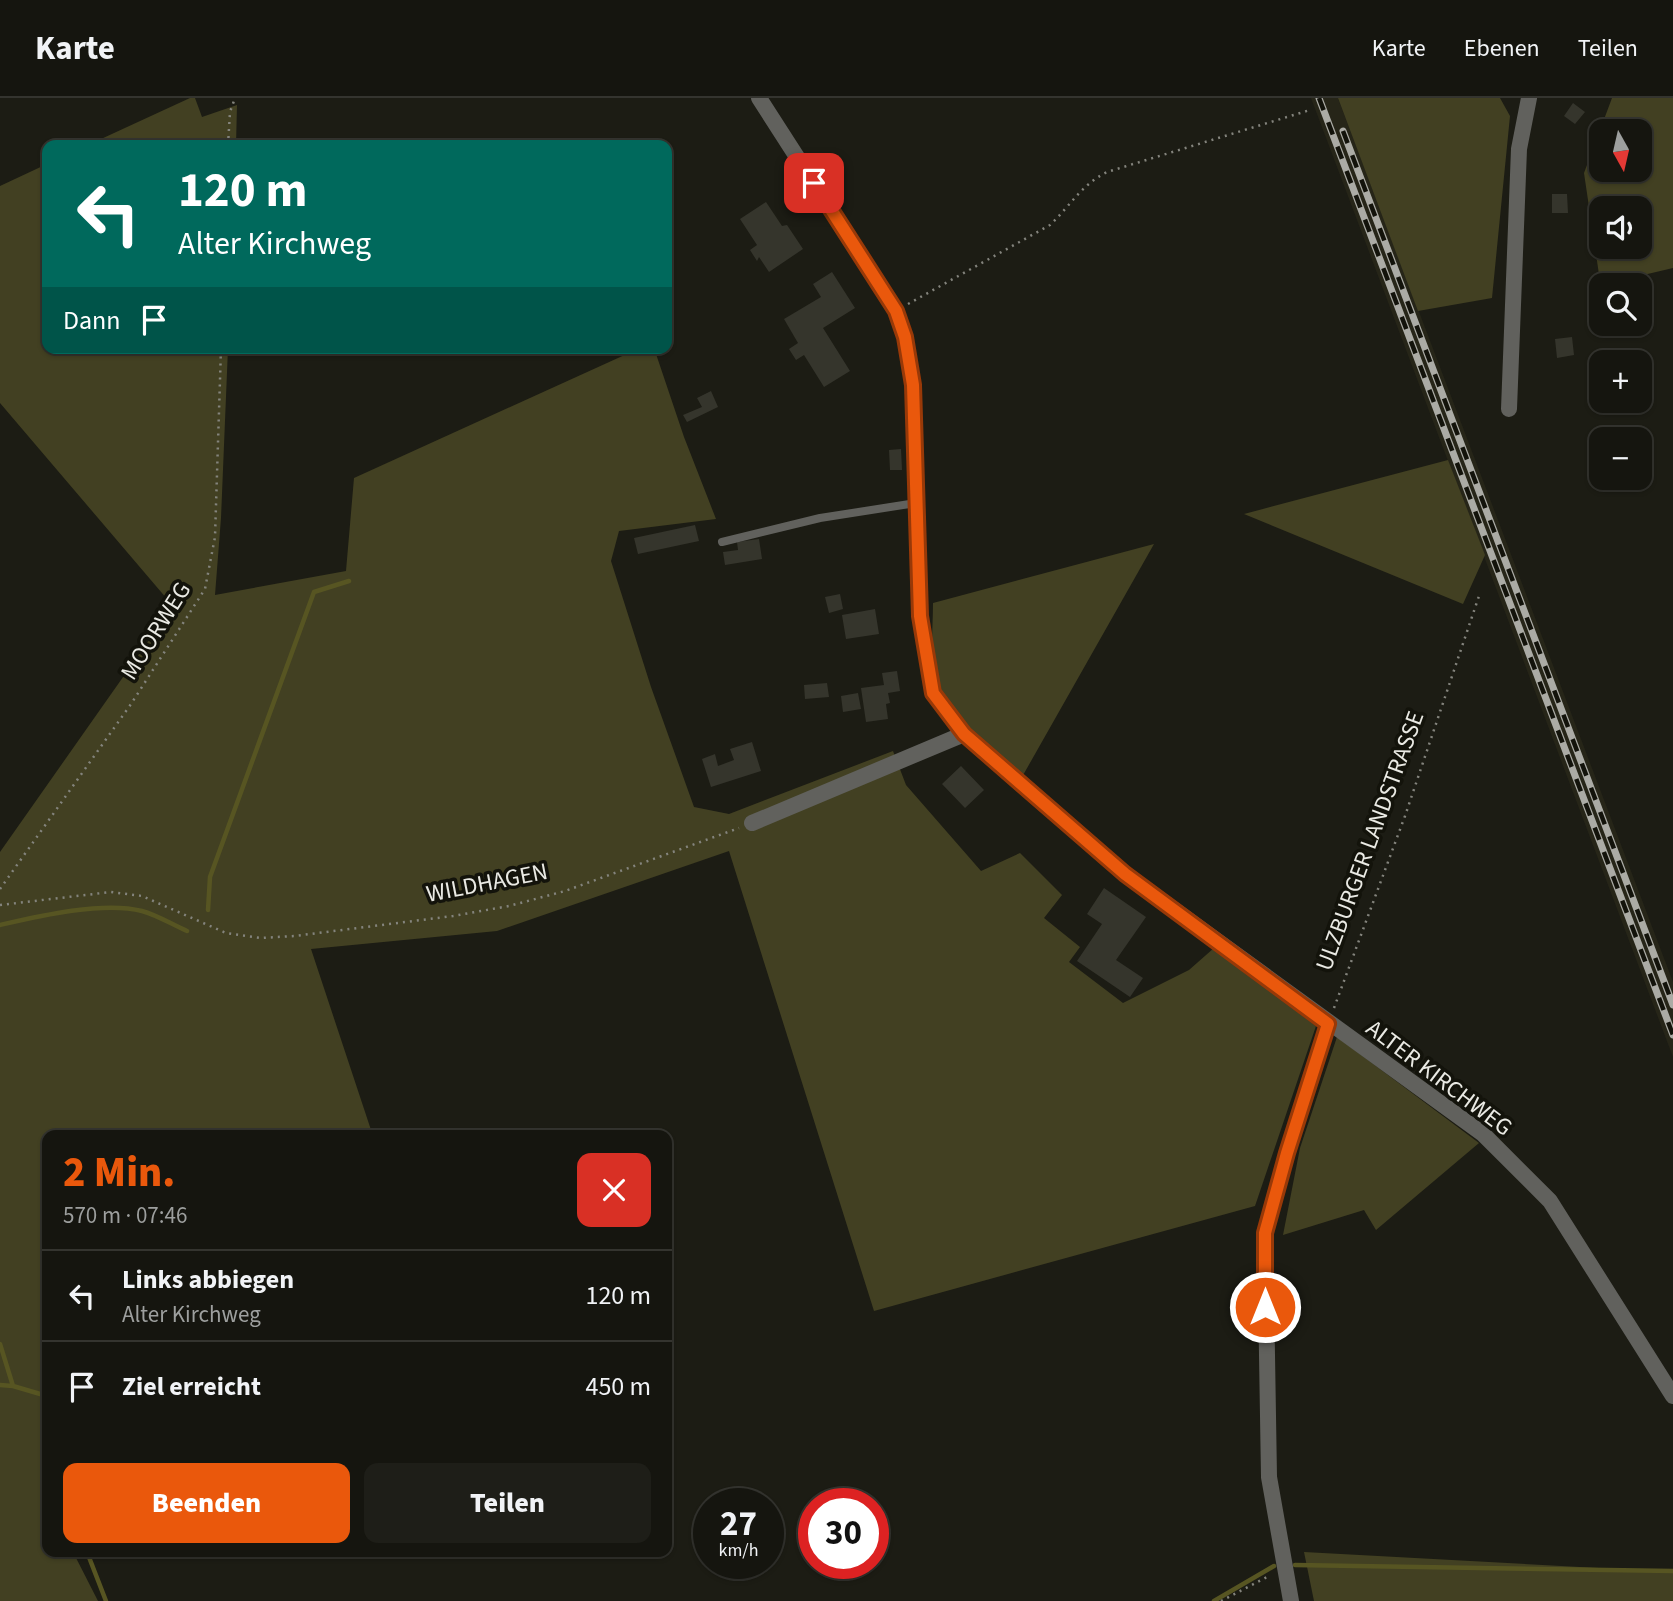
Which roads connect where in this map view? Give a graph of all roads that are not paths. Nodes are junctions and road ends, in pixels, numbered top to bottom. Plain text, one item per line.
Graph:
1 (760, 98) edge
2 (1529, 98) edge
3 (1508, 409) dead end
4 (916, 503) junction
5 (722, 542) dead end
6 (964, 734) junction
7 (752, 823) road end
8 (1328, 1024) junction
9 (1673, 1396) edge
10 (1291, 1601) edge

1 - 4 street, ALTER KIRCHWEG
2 - 3 street
4 - 5 lane
4 - 6 street, ALTER KIRCHWEG
6 - 7 street
6 - 8 street, ALTER KIRCHWEG
8 - 9 street, ALTER KIRCHWEG
8 - 10 street

